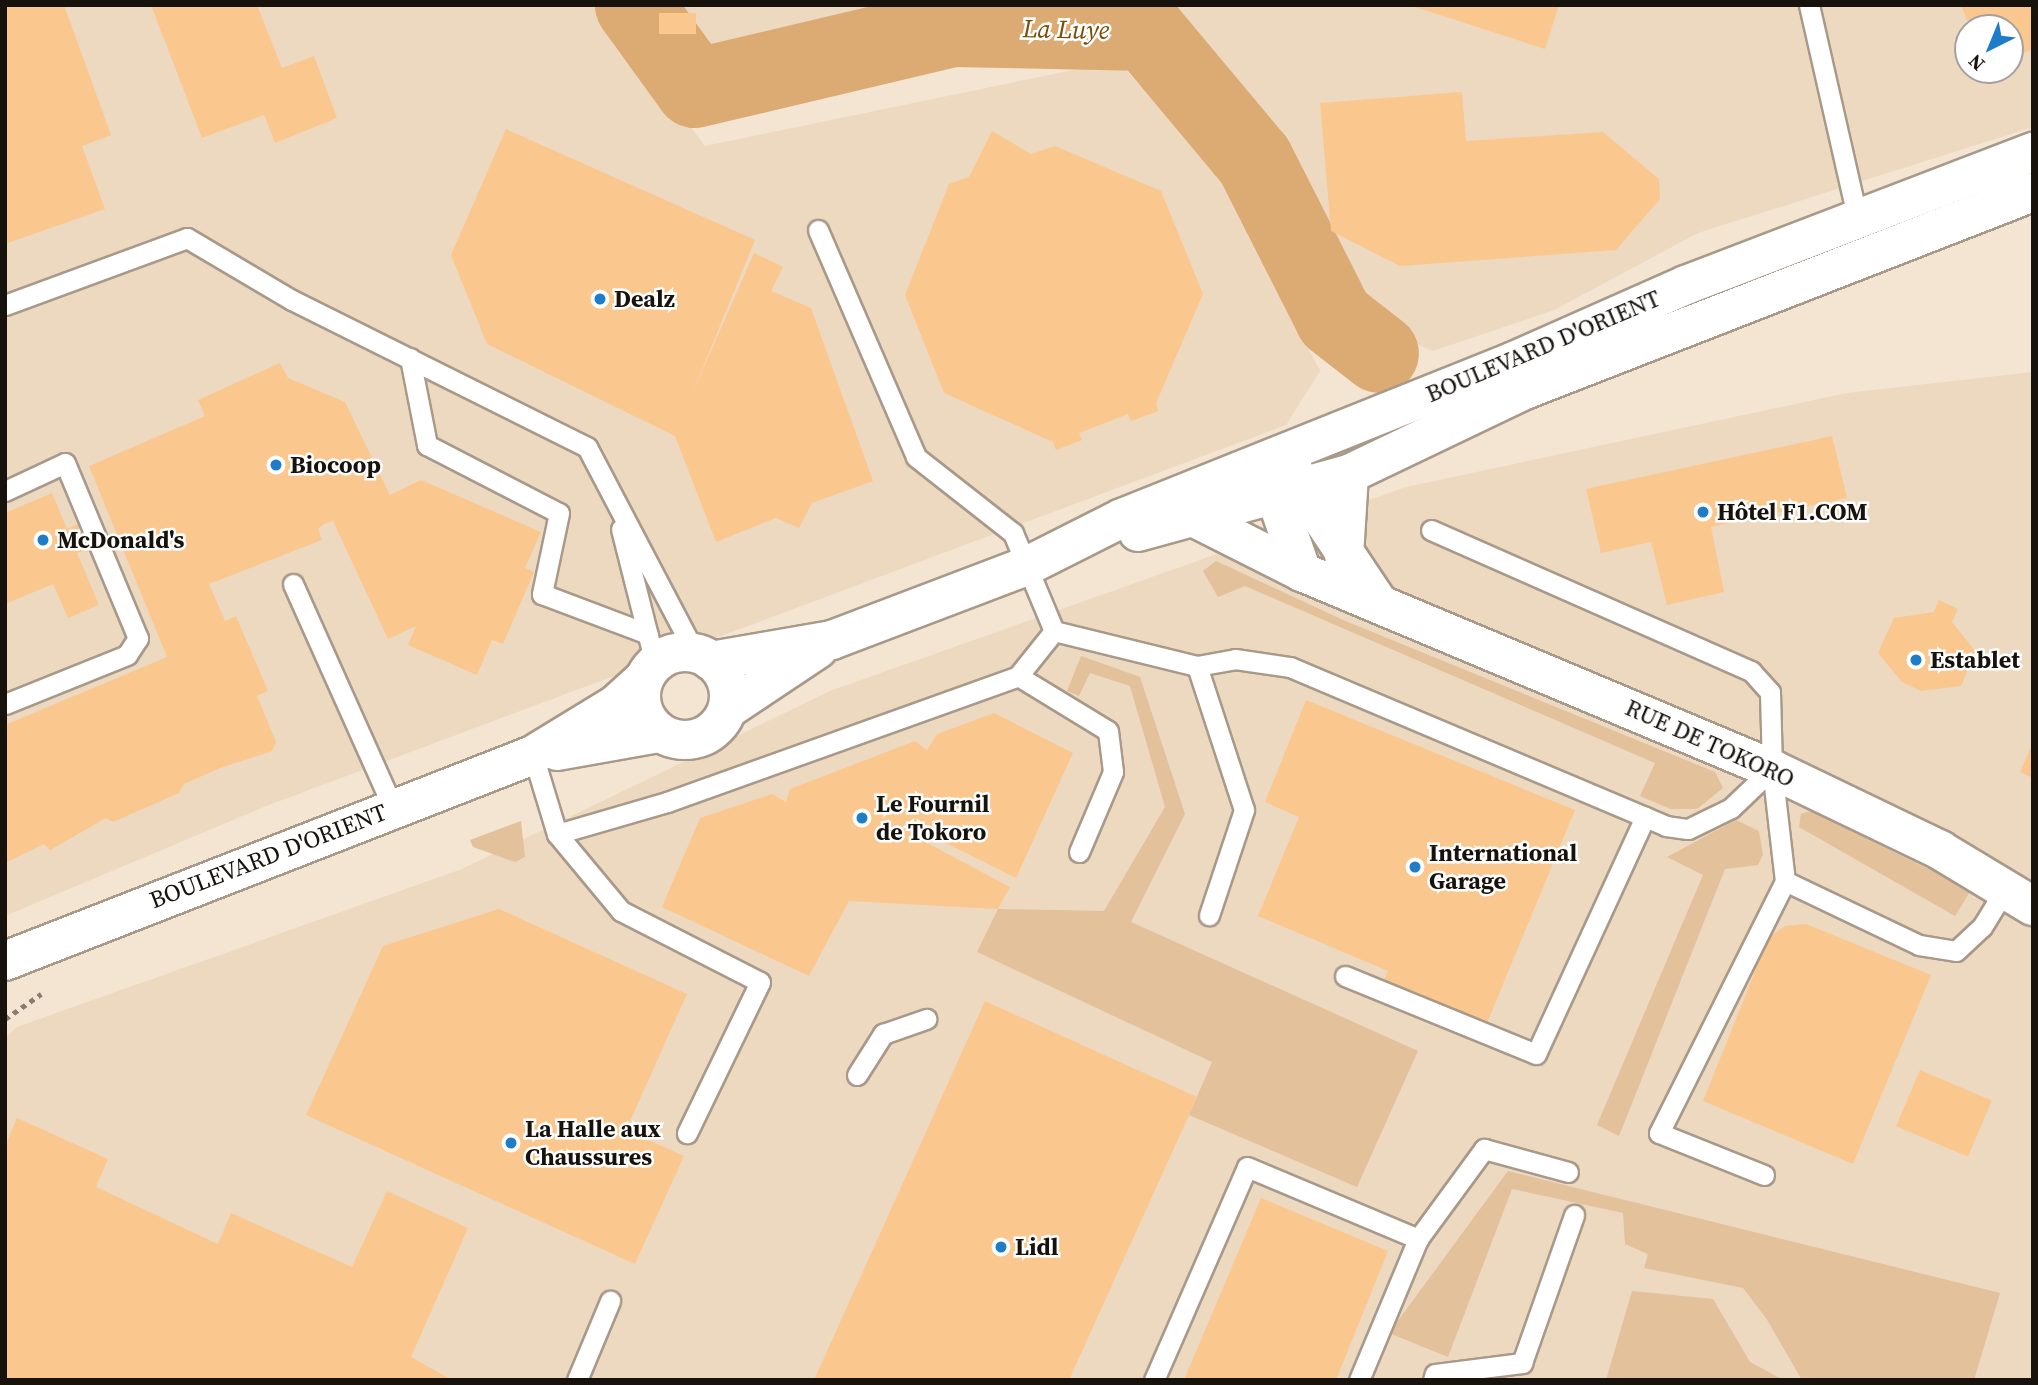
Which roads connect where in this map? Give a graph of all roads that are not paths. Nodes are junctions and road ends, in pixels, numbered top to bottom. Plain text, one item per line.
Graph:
1 (1809, 5) edge
2 (2033, 152) edge
3 (2031, 193) edge
4 (1860, 216) junction
5 (818, 230) dead end
6 (5, 305) edge
7 (1633, 346) junction
8 (410, 358) junction
9 (1349, 474) junction
10 (1286, 477) junction
11 (5, 491) edge
12 (610, 494) junction
13 (1195, 518) junction
14 (1431, 530) dead end
15 (1344, 556) junction
16 (1042, 560) junction
17 (1302, 572) junction
18 (293, 584) dead end
19 (1377, 601) junction
20 (1054, 631) junction
21 (832, 640) junction
22 (703, 657) junction
23 (649, 659) junction
24 (1198, 666) junction
25 (1018, 677) junction
26 (5, 704) edge
27 (728, 709) junction
28 (658, 733) junction
29 (533, 755) junction
30 (1772, 769) junction
31 (393, 808) junction
32 (1645, 817) junction
33 (557, 834) junction
34 (1079, 852) dead end
35 (1785, 881) junction
36 (2019, 897) edge
37 (1209, 915) dead end
38 (5, 961) edge
39 (1345, 976) dead end
40 (926, 1019) dead end
41 (857, 1075) dead end
42 (687, 1133) dead end
43 (1567, 1172) dead end
44 (1764, 1175) dead end
45 (1574, 1215) dead end
46 (1418, 1239) junction
47 (610, 1301) dead end
48 (1523, 1371) edge
49 (577, 1380) edge
50 (1154, 1380) edge
51 (1359, 1380) edge
52 (1433, 1380) edge

1 - 4 lane
2 - 4 street, BOULEVARD D'ORIENT
3 - 4 lane
3 - 7 street, BOULEVARD D'ORIENT
4 - 7 lane
4 - 10 street, BOULEVARD D'ORIENT
5 - 16 lane
6 - 8 lane
7 - 9 street, BOULEVARD D'ORIENT
8 - 12 lane
8 - 23 lane
9 - 10 street, BOULEVARD D'ORIENT
9 - 15 street
10 - 13 street, BOULEVARD D'ORIENT
10 - 15 street
10 - 16 street, BOULEVARD D'ORIENT
10 - 17 street
11 - 26 lane
12 - 22 lane
12 - 23 lane
13 - 16 street, BOULEVARD D'ORIENT
13 - 17 street, RUE DE TOKORO
14 - 30 lane
15 - 19 street
16 - 20 lane
16 - 21 street, BOULEVARD D'ORIENT
17 - 19 street, RUE DE TOKORO
18 - 31 lane
19 - 30 street, RUE DE TOKORO
20 - 24 lane
20 - 25 lane
21 - 22 street, BOULEVARD D'ORIENT
21 - 27 street, BOULEVARD D'ORIENT
22 - 23 street
22 - 27 street
23 - 28 street
23 - 29 street, BOULEVARD D'ORIENT
24 - 32 lane
24 - 37 lane
25 - 33 lane
25 - 34 lane
27 - 28 street
28 - 29 street, BOULEVARD D'ORIENT
29 - 31 street, BOULEVARD D'ORIENT
29 - 33 lane
30 - 32 lane
30 - 35 lane
30 - 36 street, RUE DE TOKORO
31 - 38 street, BOULEVARD D'ORIENT
32 - 39 lane
33 - 42 lane
35 - 36 lane
35 - 44 lane
40 - 41 lane
43 - 46 lane
45 - 48 lane
46 - 50 lane
46 - 51 lane
47 - 49 lane
48 - 52 lane

